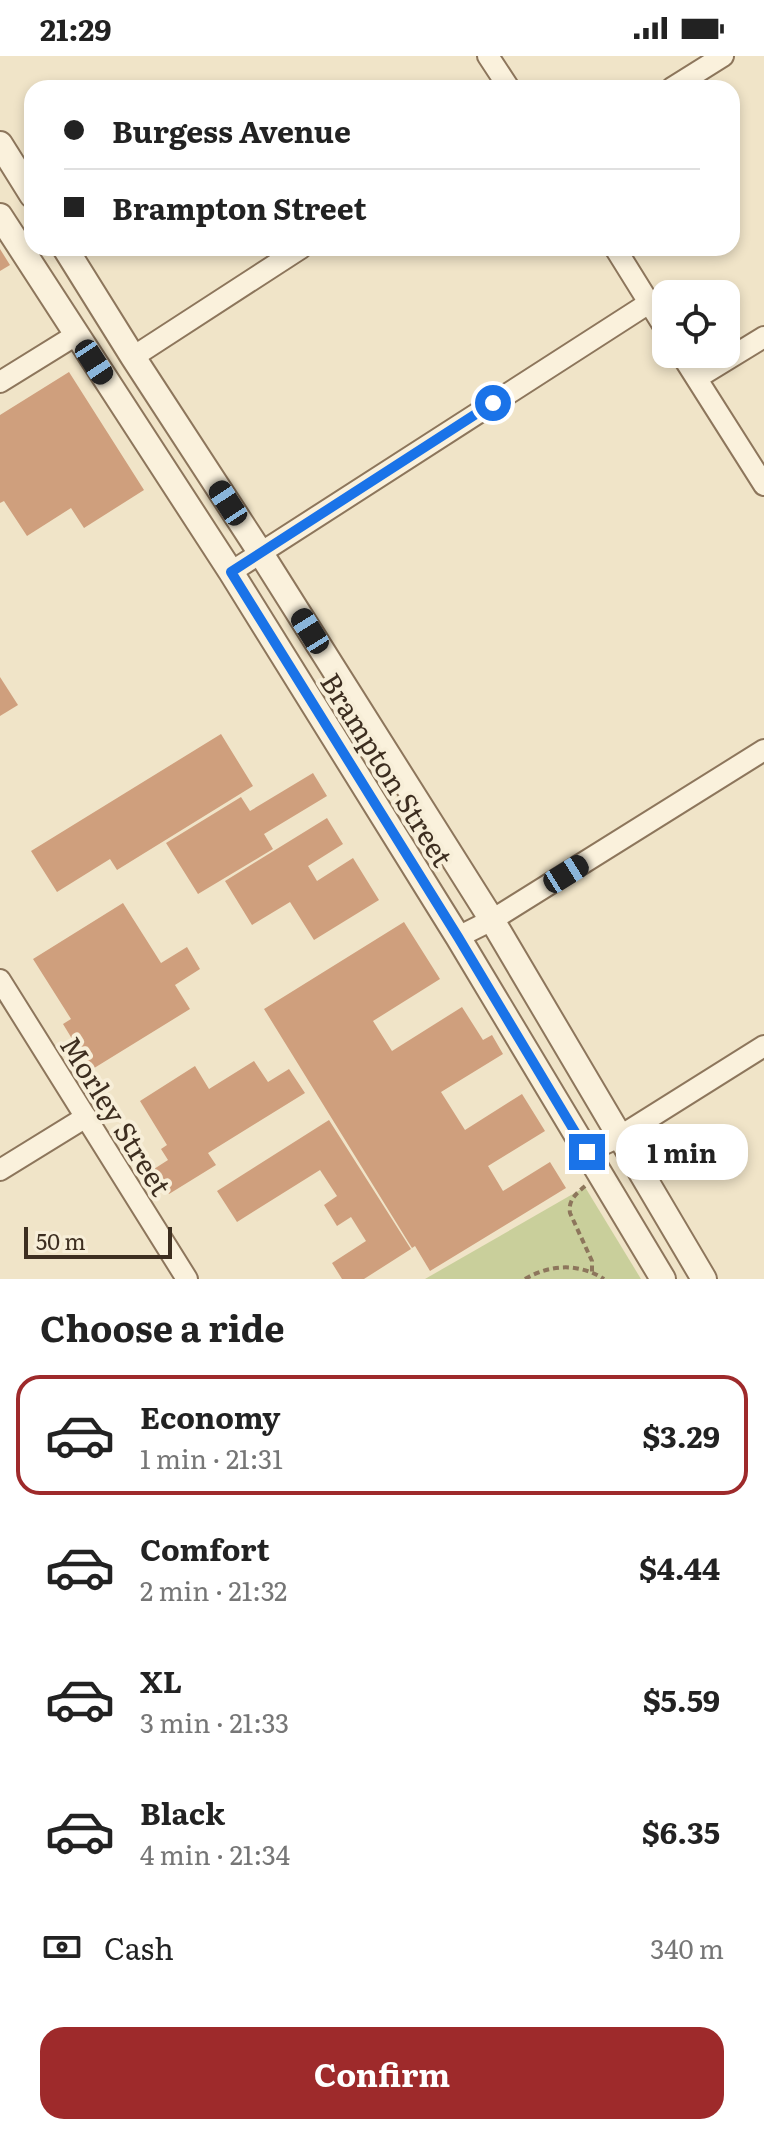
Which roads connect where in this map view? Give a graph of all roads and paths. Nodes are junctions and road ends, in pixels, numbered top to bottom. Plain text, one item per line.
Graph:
1 (488, 56) edge
2 (723, 56) edge
3 (504, 80) edge
4 (685, 80) edge
5 (0, 144) edge
6 (24, 182) edge
7 (0, 216) edge
8 (24, 254) edge
9 (26, 256) edge
10 (70, 256) edge
11 (289, 256) edge
12 (620, 256) edge
13 (649, 303) junction
14 (652, 308) edge
15 (76, 335) junction
16 (764, 337) edge
17 (133, 357) junction
18 (690, 368) edge
19 (697, 378) junction
20 (0, 382) edge
21 (764, 485) edge
22 (260, 552) junction
23 (231, 572) junction
24 (764, 750) edge
25 (492, 920) junction
26 (458, 937) junction
27 (0, 980) edge
28 (764, 1046) edge
29 (86, 1117) junction
30 (619, 1137) junction
31 (592, 1162) junction
32 (0, 1170) edge
33 (592, 1273) junction
34 (187, 1279) edge
35 (525, 1279) edge
36 (604, 1279) edge
37 (663, 1279) edge
38 (704, 1279) edge

1 - 3 street
2 - 4 street
5 - 6 street
7 - 8 street, Brampton Street
9 - 15 street, Brampton Street
10 - 17 street, Brampton Street
11 - 17 street
12 - 13 street
13 - 14 street
13 - 22 street
15 - 20 street
15 - 23 street, Brampton Street
16 - 19 street
17 - 22 street, Brampton Street
18 - 19 street
19 - 21 street
22 - 23 street
22 - 25 street, Brampton Street
23 - 26 street, Brampton Street
24 - 25 street
25 - 26 street
25 - 30 street, Brampton Street
26 - 31 street, Brampton Street
27 - 29 street, Morley Street
28 - 30 street
29 - 32 street
29 - 34 street, Morley Street
30 - 31 street
30 - 38 street, Brampton Street
31 - 33 path
31 - 37 street, Brampton Street
33 - 35 path
33 - 36 path

